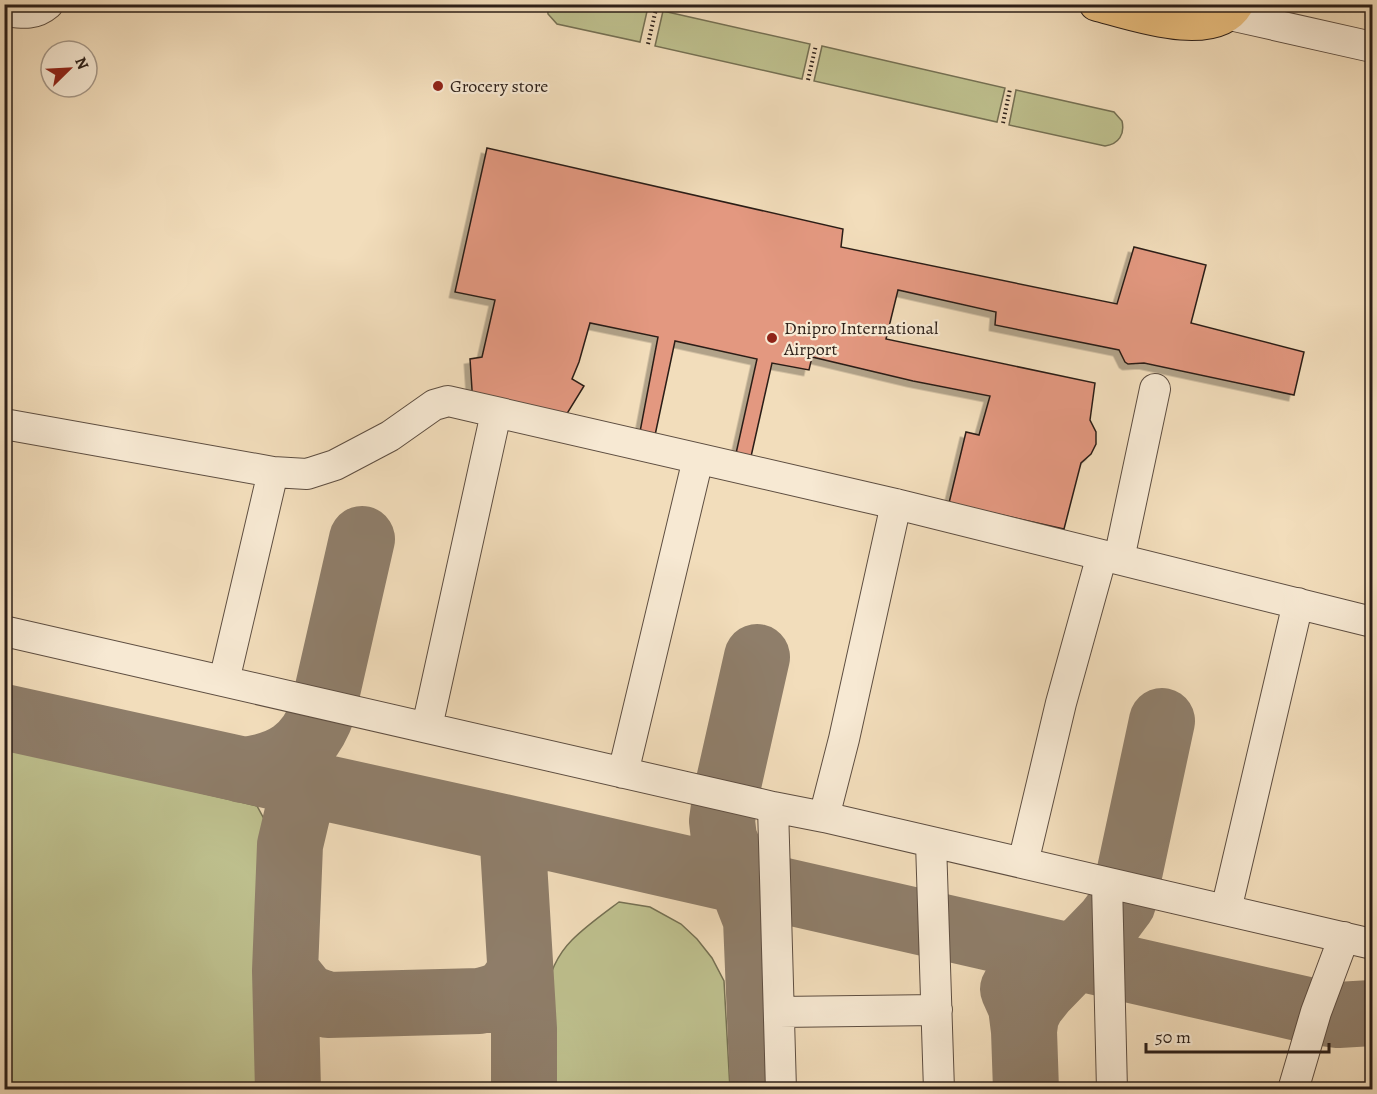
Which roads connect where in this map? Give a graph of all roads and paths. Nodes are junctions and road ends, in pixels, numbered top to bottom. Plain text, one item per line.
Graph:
1 (48, 4) edge
2 (1096, 4) edge
3 (656, 9) dead end
4 (1233, 10) edge
5 (4, 11) edge
6 (648, 44) dead end
7 (816, 45) dead end
8 (1372, 47) edge
9 (808, 80) dead end
10 (1010, 89) dead end
11 (1003, 123) dead end
12 (1155, 389) dead end
13 (496, 412) junction
14 (4, 424) edge
15 (698, 459) junction
16 (273, 472) junction
17 (896, 504) junction
18 (1110, 557) junction
19 (1298, 603) junction
20 (1372, 622) edge
21 (4, 631) edge
22 (224, 681) junction
23 (427, 728) junction
24 (623, 773) junction
25 (773, 807) junction
26 (824, 817) junction
27 (931, 843) junction
28 (1023, 863) junction
29 (1107, 883) junction
30 (1226, 910) junction
31 (1358, 940) edge
32 (937, 1010) junction
33 (779, 1012) junction
34 (781, 1089) edge
35 (939, 1089) edge
36 (1112, 1089) edge
37 (1293, 1089) edge

1 - 5 lane
2 - 4 main road
3 - 6 path
4 - 8 lane
7 - 9 path
10 - 11 path
12 - 18 lane
13 - 15 lane
13 - 16 lane
13 - 23 lane
14 - 16 lane
15 - 17 lane
15 - 24 lane
16 - 22 lane
17 - 18 lane
17 - 26 lane
18 - 19 lane
18 - 28 lane
19 - 20 lane
19 - 30 lane
21 - 22 lane
22 - 23 lane
23 - 24 lane
24 - 25 lane
25 - 26 lane
25 - 33 lane
26 - 27 lane
27 - 28 lane
27 - 32 lane
28 - 29 lane
29 - 30 lane
29 - 36 lane
30 - 31 lane
31 - 37 lane
32 - 33 lane
32 - 35 lane
33 - 34 lane

